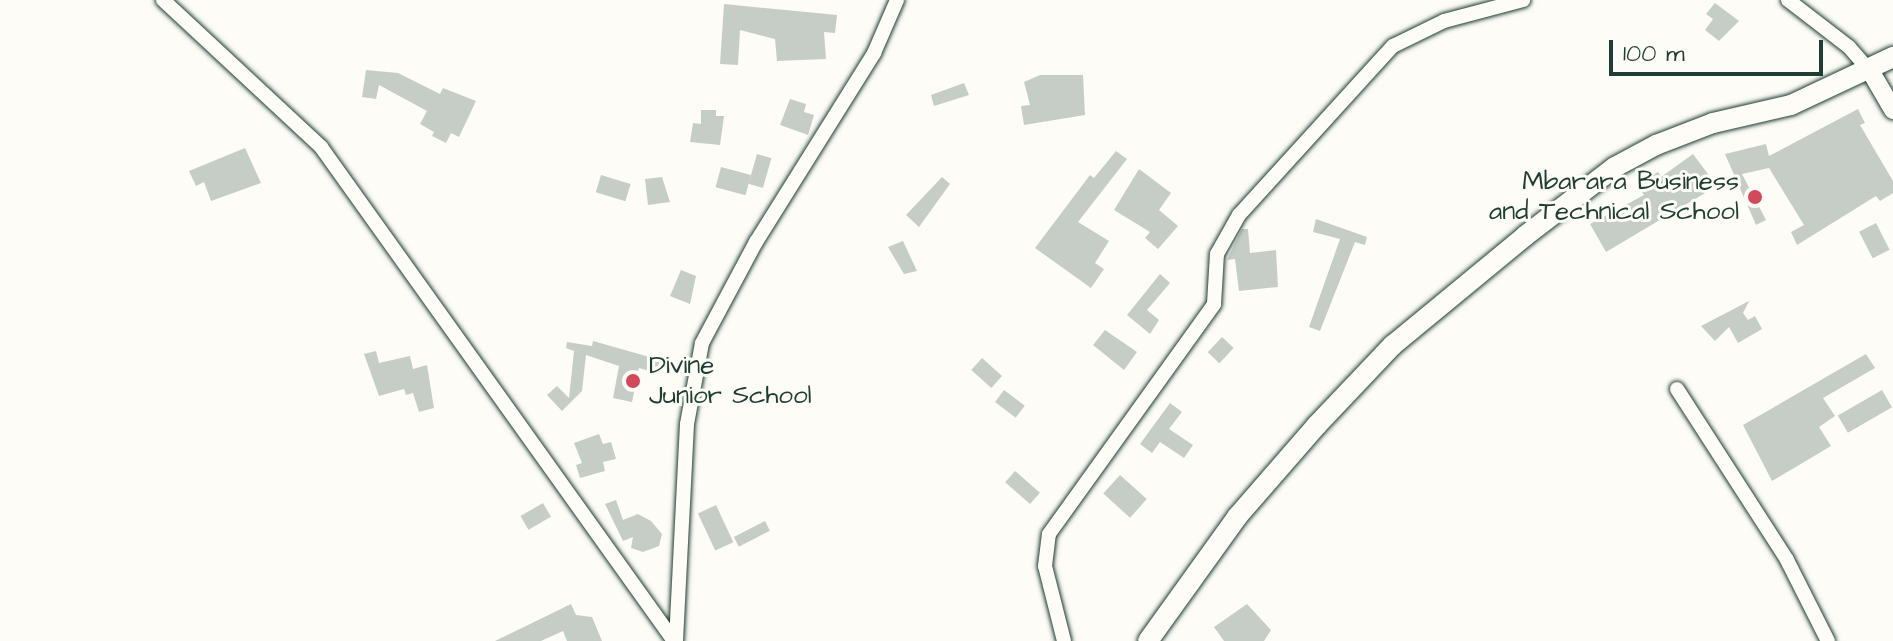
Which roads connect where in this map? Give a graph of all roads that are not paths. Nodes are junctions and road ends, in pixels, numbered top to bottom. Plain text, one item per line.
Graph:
1 (163, 0) edge
2 (897, 0) edge
3 (1523, 0) edge
4 (1788, 0) edge
5 (1893, 57) edge
6 (1871, 72) junction
7 (1893, 110) edge
8 (1677, 389) dead end
9 (675, 641) edge
10 (1064, 641) edge
11 (1148, 641) edge
12 (1828, 641) edge

1 - 9 street
2 - 9 street
3 - 10 street
4 - 6 street
5 - 6 main road
6 - 7 street
6 - 11 main road
8 - 12 street

